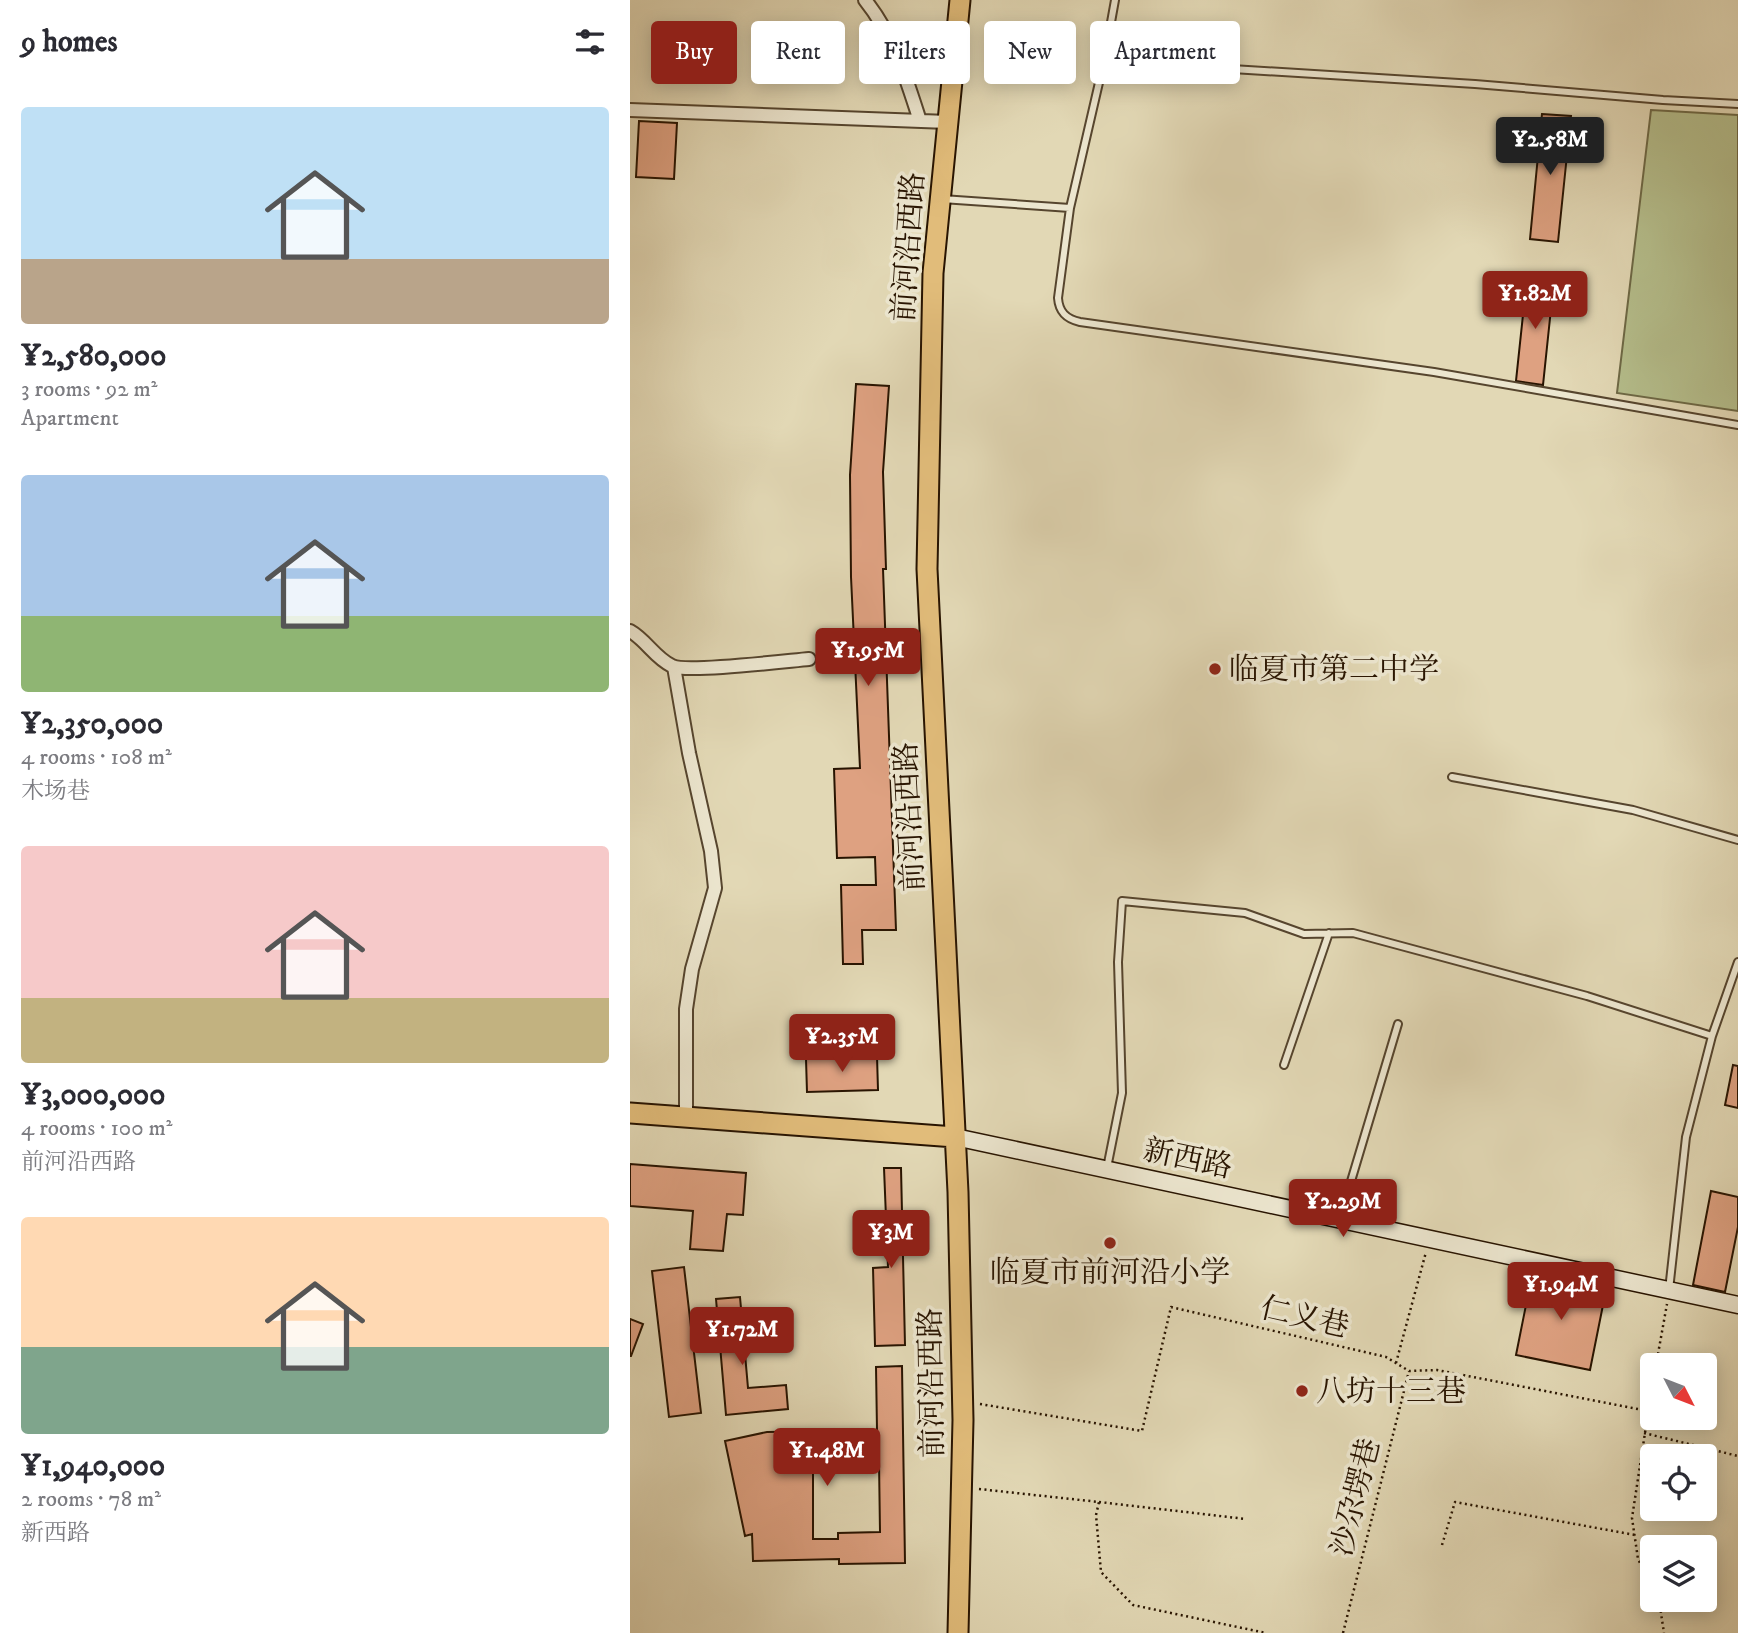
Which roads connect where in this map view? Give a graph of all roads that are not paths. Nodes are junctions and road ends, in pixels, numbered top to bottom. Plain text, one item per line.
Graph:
1 (865, 0) edge
2 (960, 0) edge
3 (1115, 0) edge
4 (1111, 21) edge
5 (1240, 69) edge
6 (1099, 84) edge
7 (1738, 104) edge
8 (630, 110) edge
9 (920, 121) junction
10 (948, 122) junction
11 (940, 198) junction
12 (1070, 208) junction
13 (1738, 425) edge
14 (630, 631) edge
15 (809, 659) dead end
16 (674, 667) junction
17 (1452, 777) dead end
18 (1738, 841) edge
19 (1329, 933) junction
20 (1738, 962) edge
21 (1398, 1024) dead end
22 (1712, 1036) junction
23 (1283, 1065) dead end
24 (630, 1113) edge
25 (686, 1117) junction
26 (955, 1137) junction
27 (1107, 1170) junction
28 (1339, 1219) junction
29 (1669, 1290) junction
30 (1738, 1305) edge
31 (958, 1633) edge

1 - 9 street
2 - 10 main road, 前河沿西路
3 - 4 lane
5 - 7 lane
6 - 12 lane
8 - 9 street
9 - 10 street
10 - 11 main road, 前河沿西路
11 - 12 lane
11 - 26 main road, 前河沿西路
12 - 13 lane
14 - 16 street
15 - 16 street
16 - 25 street
17 - 18 lane
19 - 22 lane
19 - 23 lane
19 - 27 lane
20 - 22 lane
21 - 28 lane
22 - 29 lane
24 - 25 main road
25 - 26 main road
26 - 27 main road, 新西路
26 - 31 main road, 前河沿西路
27 - 28 main road, 新西路
28 - 29 main road, 新西路
29 - 30 main road, 新西路

